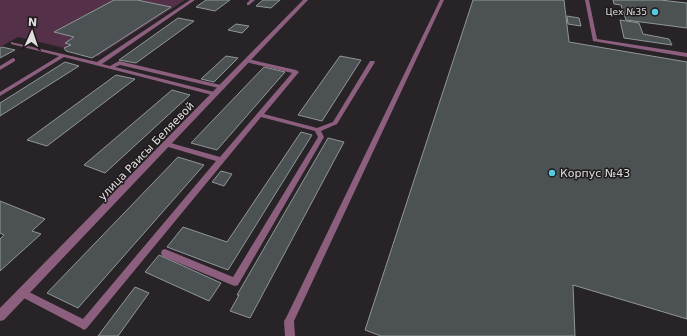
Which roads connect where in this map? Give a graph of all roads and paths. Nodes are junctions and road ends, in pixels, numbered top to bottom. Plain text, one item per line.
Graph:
1 (193, 0) edge
2 (253, 0) edge
3 (306, 0) edge
4 (442, 0) edge
5 (587, 0) edge
6 (248, 4) dead end
7 (13, 43) dead end
8 (687, 55) edge
9 (63, 56) junction
10 (13, 60) dead end
11 (248, 61) junction
12 (372, 62) dead end
13 (98, 64) junction
14 (0, 68) edge
15 (111, 68) junction
16 (224, 87) junction
17 (0, 94) edge
18 (216, 94) junction
19 (260, 115) junction
20 (317, 130) junction
21 (167, 144) junction
22 (221, 160) junction
23 (165, 253) dead end
24 (23, 293) junction
25 (0, 316) edge
26 (290, 336) edge

1 - 13 lane
2 - 6 lane
3 - 11 street, улица Раисы Беляевой
4 - 26 lane
5 - 8 lane
7 - 9 lane
9 - 13 lane
9 - 17 lane
10 - 14 lane
11 - 16 street, улица Раисы Беляевой
11 - 19 lane
12 - 20 lane
13 - 15 lane
15 - 16 lane
15 - 18 lane
16 - 18 street, улица Раисы Беляевой
18 - 21 street, улица Раисы Беляевой
19 - 20 lane
19 - 22 lane
20 - 23 lane
21 - 22 lane
21 - 24 street, улица Раисы Беляевой
22 - 24 lane
24 - 25 street, улица Раисы Беляевой

